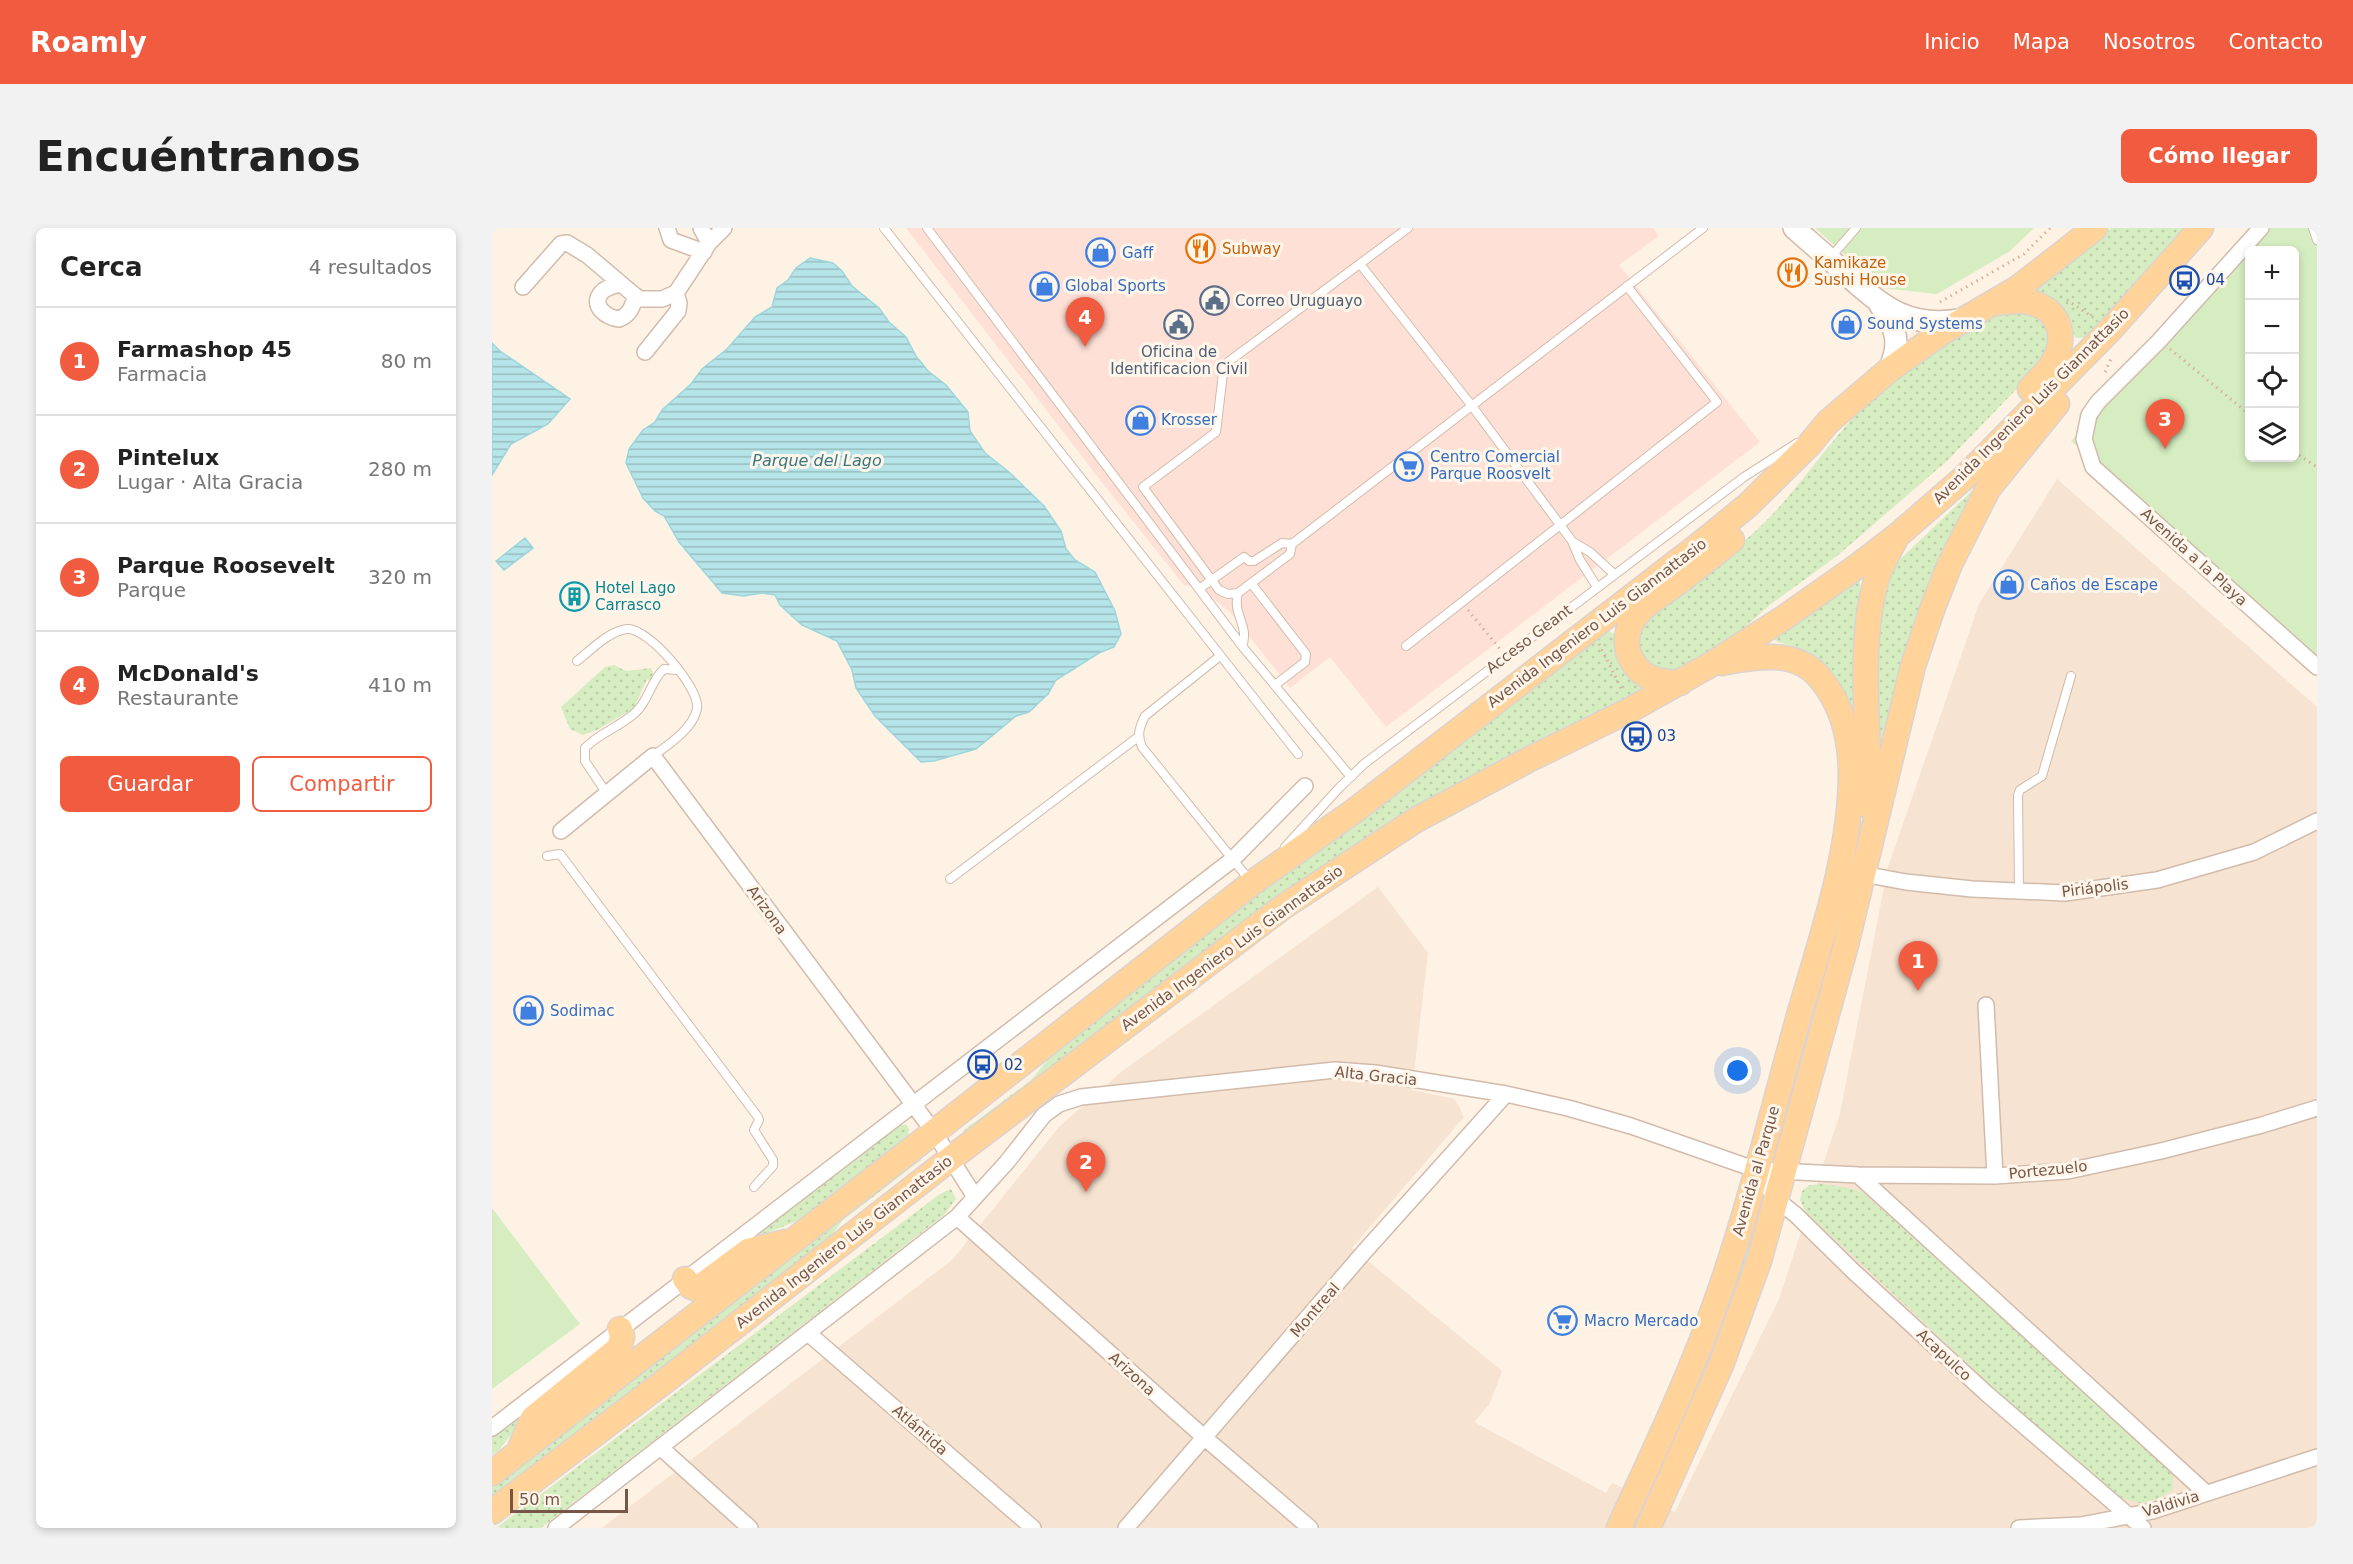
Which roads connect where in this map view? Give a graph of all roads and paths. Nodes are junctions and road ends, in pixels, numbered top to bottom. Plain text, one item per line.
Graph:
1 (667, 228) edge
2 (701, 228) edge
3 (724, 228) edge
4 (884, 228) edge
5 (927, 228) edge
6 (1408, 228) edge
7 (1703, 228) edge
8 (1794, 228) edge
9 (1856, 228) edge
10 (2050, 228) edge
11 (2095, 228) edge
12 (2201, 228) edge
13 (2261, 228) edge
14 (2313, 228) edge
15 (2317, 240) edge
16 (707, 247) junction
17 (1829, 259) junction
18 (1360, 264) junction
19 (620, 284) junction
20 (1627, 286) junction
21 (523, 287) dead end
22 (676, 292) junction
23 (636, 296) junction
24 (2062, 297) dead end
25 (1878, 303) junction
26 (1995, 303) junction
27 (1937, 304) dead end
28 (1964, 319) junction
29 (2110, 330) junction
30 (2159, 341) junction
31 (645, 352) dead end
32 (2077, 362) junction
33 (1888, 370) junction
34 (2098, 402) junction
35 (1472, 406) junction
36 (2245, 411) edge
37 (1828, 422) junction
38 (2299, 455) edge
39 (1786, 467) junction
40 (2317, 467) edge
41 (1143, 487) junction
42 (1922, 495) junction
43 (1130, 497) junction
44 (1560, 525) junction
45 (1898, 535) junction
46 (1572, 541) junction
47 (1292, 544) junction
48 (1614, 574) junction
49 (1212, 580) junction
50 (1251, 583) junction
51 (1597, 587) junction
52 (1199, 589) junction
53 (1238, 593) junction
54 (1461, 602) junction
55 (1591, 627) junction
56 (1742, 644) junction
57 (1406, 645) dead end
58 (1242, 646) junction
59 (1220, 656) junction
60 (1506, 656) junction
61 (577, 661) dead end
62 (1710, 665) junction
63 (2317, 667) edge
64 (678, 671) junction
65 (2072, 676) dead end
66 (1680, 683) junction
67 (1275, 685) junction
68 (1632, 710) junction
69 (1138, 737) junction
70 (1298, 754) dead end
71 (653, 756) junction
72 (1351, 777) junction
73 (1305, 786) dead end
74 (607, 794) junction
75 (2317, 821) edge
76 (561, 831) dead end
77 (547, 856) dead end
78 (1232, 860) junction
79 (1863, 874) junction
80 (950, 879) dead end
81 (1252, 883) junction
82 (2019, 891) junction
83 (1986, 1005) dead end
84 (1506, 1094) junction
85 (911, 1104) junction
86 (2317, 1108) edge
87 (934, 1132) junction
88 (950, 1159) junction
89 (1771, 1170) junction
90 (1858, 1175) junction
91 (1995, 1176) junction
92 (754, 1187) dead end
93 (975, 1197) junction
94 (1776, 1199) junction
95 (957, 1217) junction
96 (793, 1240) junction
97 (685, 1279) junction
98 (620, 1329) junction
99 (808, 1333) junction
100 (492, 1428) edge
101 (1205, 1438) junction
102 (660, 1447) junction
103 (518, 1453) junction
104 (2317, 1457) edge
105 (492, 1473) edge
106 (2206, 1493) junction
107 (492, 1512) edge
108 (2128, 1516) junction
109 (556, 1528) edge
110 (750, 1528) edge
111 (1033, 1528) edge
112 (1126, 1528) edge
113 (1310, 1528) edge
114 (1619, 1528) edge
115 (1648, 1528) edge
116 (2019, 1528) edge
117 (2143, 1528) edge

1 - 16 street
2 - 16 street
3 - 16 street
4 - 59 lane
5 - 43 lane
6 - 18 lane
7 - 20 lane
8 - 17 street
9 - 17 lane
10 - 27 path
11 - 26 main road, Avenida Ingeniero Luis Giannattasio
12 - 29 main road, Avenida Ingeniero Luis Giannattasio
13 - 30 street
14 - 15 lane
16 - 22 street
17 - 25 street
18 - 35 lane
18 - 41 lane
19 - 21 street
19 - 23 street
19 - 23 street
20 - 35 lane
20 - 44 lane
22 - 23 street
22 - 31 street
24 - 29 path
25 - 28 street
25 - 33 street
26 - 28 main road, Avenida Ingeniero Luis Giannattasio
26 - 42 main road
28 - 33 main road, Avenida Ingeniero Luis Giannattasio
29 - 32 main road, Avenida Ingeniero Luis Giannattasio
29 - 34 path
30 - 34 street
30 - 36 path
32 - 45 main road, Avenida Ingeniero Luis Giannattasio
32 - 79 main road
33 - 37 main road, Avenida Ingeniero Luis Giannattasio
34 - 63 street, Avenida a la Playa
35 - 44 lane
35 - 47 lane
37 - 39 main road, Avenida Ingeniero Luis Giannattasio
37 - 48 lane, Acceso Geant
38 - 40 path
39 - 55 main road, Avenida Ingeniero Luis Giannattasio
39 - 66 main road
41 - 43 lane
41 - 49 lane
42 - 45 main road
42 - 56 main road
43 - 52 lane
44 - 46 lane
44 - 54 lane
45 - 56 main road, Avenida Ingeniero Luis Giannattasio
45 - 79 main road
46 - 48 lane
46 - 51 lane
47 - 49 lane
47 - 50 lane
48 - 51 lane, Acceso Geant
49 - 52 lane
49 - 53 lane
50 - 53 lane
50 - 67 lane
51 - 60 lane, Acceso Geant
52 - 58 lane
53 - 58 lane
54 - 57 lane
54 - 60 path
55 - 68 path
55 - 81 main road, Avenida Ingeniero Luis Giannattasio
56 - 62 main road, Avenida Ingeniero Luis Giannattasio
58 - 67 lane
59 - 69 lane
59 - 70 lane
60 - 72 lane, Acceso Geant
61 - 64 lane
62 - 66 main road, Avenida Ingeniero Luis Giannattasio
62 - 89 main road, Avenida al Parque
64 - 71 lane
64 - 74 lane
65 - 82 lane
66 - 68 main road, Avenida Ingeniero Luis Giannattasio
67 - 72 lane
68 - 88 main road, Avenida Ingeniero Luis Giannattasio
69 - 78 lane
69 - 80 lane
71 - 74 street
71 - 85 street, Arizona
72 - 81 lane, Acceso Geant
73 - 78 street
74 - 76 street
75 - 82 street, Piriápolis
77 - 92 lane
78 - 81 lane
78 - 85 street
79 - 82 street, Piriápolis
79 - 89 main road, Avenida al Parque
81 - 87 main road, Avenida Ingeniero Luis Giannattasio
83 - 91 street
84 - 89 street, Alta Gracia
84 - 93 street, Alta Gracia
84 - 101 street, Montreal
85 - 87 street, Arizona
85 - 97 street
86 - 91 street, Portezuelo
87 - 88 street, Arizona
87 - 96 main road, Avenida Ingeniero Luis Giannattasio
88 - 93 street, Arizona
88 - 107 main road, Avenida Ingeniero Luis Giannattasio
89 - 90 street, Portezuelo
89 - 94 main road, Avenida al Parque
89 - 114 main road, Avenida al Parque
90 - 91 street, Portezuelo
90 - 106 street
93 - 95 street
94 - 108 street, Acapulco
94 - 115 main road, Avenida al Parque
95 - 99 street
95 - 101 street, Arizona
96 - 97 main road
96 - 103 main road, Avenida Ingeniero Luis Giannattasio
97 - 98 street
98 - 100 street
98 - 103 main road
99 - 102 street
99 - 111 street, Atlántida
101 - 112 street, Montreal
101 - 113 street, Arizona
102 - 109 street
102 - 110 street
103 - 105 main road, Avenida Ingeniero Luis Giannattasio
104 - 106 street, Valdivia
106 - 108 street, Valdivia
108 - 116 street, Valdivia
108 - 117 street, Acapulco

